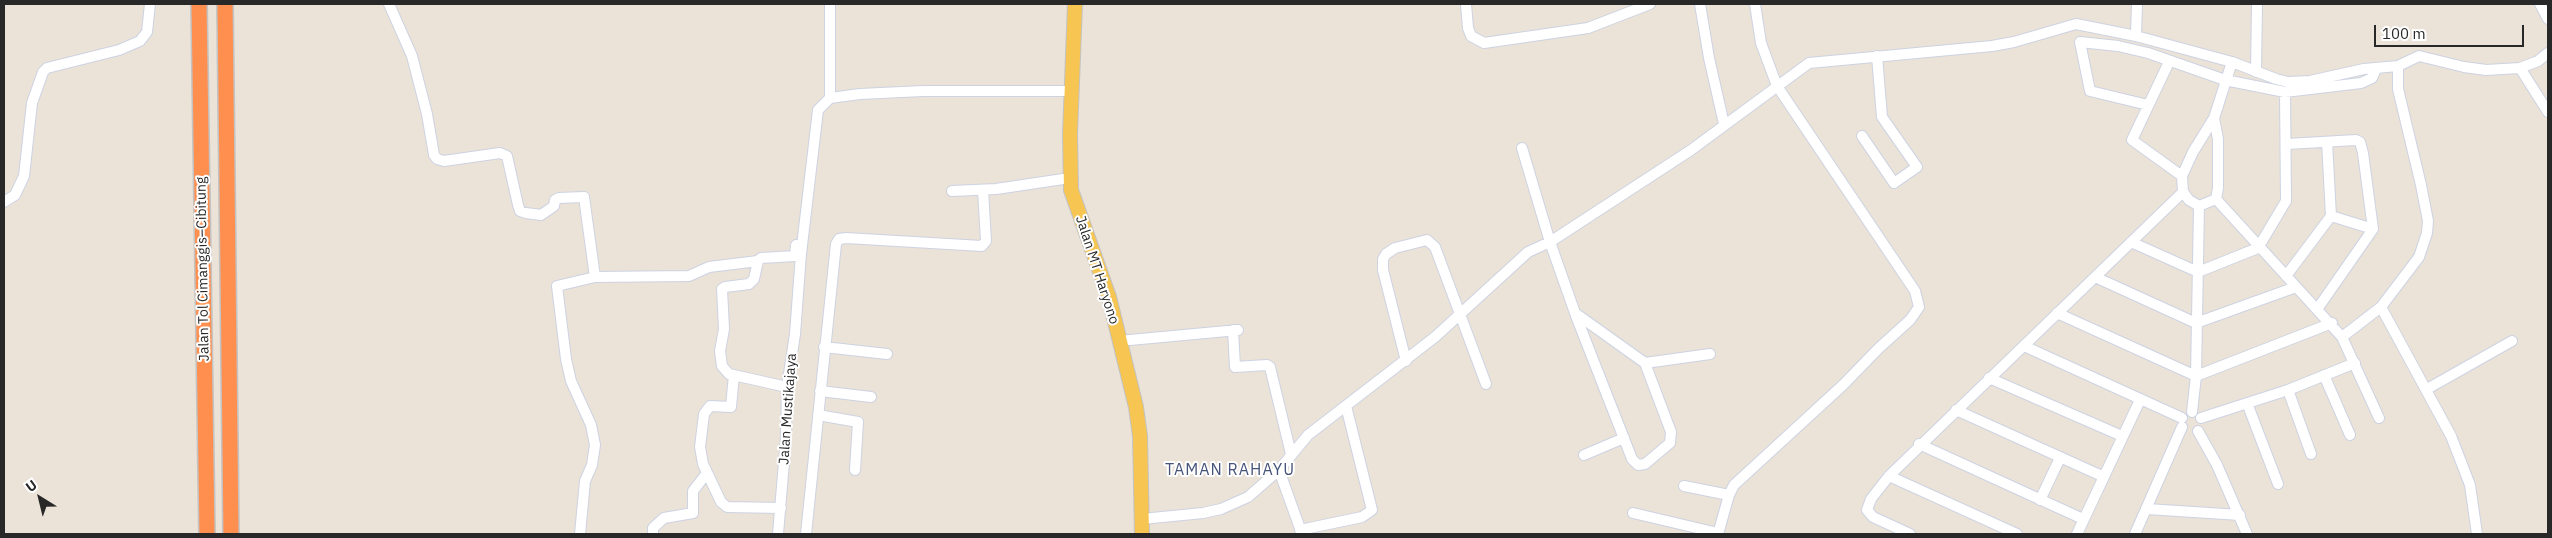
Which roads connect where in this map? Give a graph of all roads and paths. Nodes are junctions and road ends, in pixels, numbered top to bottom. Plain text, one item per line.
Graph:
1 (150, 4) edge
2 (199, 4) edge
3 (225, 4) edge
4 (389, 4) edge
5 (830, 4) edge
6 (1075, 4) edge
7 (1466, 4) edge
8 (1650, 4) edge
9 (1700, 4) edge
10 (1755, 4) edge
11 (2137, 4) edge
12 (2257, 4) edge
13 (2540, 4) edge
14 (2548, 19) edge
15 (2136, 36) junction
16 (2548, 53) edge
17 (1877, 56) junction
18 (2169, 62) junction
19 (2232, 62) junction
20 (2398, 66) junction
21 (2520, 68) junction
22 (2376, 70) junction
23 (2256, 72) junction
24 (2225, 80) junction
25 (1777, 86) junction
26 (1072, 91) junction
27 (2285, 92) junction
28 (826, 101) junction
29 (2148, 105) junction
30 (2548, 112) edge
31 (2214, 118) junction
32 (1724, 124) junction
33 (1862, 136) dead end
34 (2327, 142) junction
35 (2287, 144) junction
36 (1522, 148) dead end
37 (2182, 176) junction
38 (1070, 178) junction
39 (983, 190) junction
40 (952, 191) dead end
41 (2183, 192) junction
42 (2216, 199) junction
43 (4, 202) edge
44 (2199, 206) junction
45 (2330, 216) junction
46 (2373, 229) junction
47 (1550, 242) junction
48 (2131, 242) junction
49 (2258, 248) junction
50 (758, 261) junction
51 (2198, 272) junction
52 (2095, 276) junction
53 (2286, 276) junction
54 (596, 277) junction
55 (2296, 287) junction
56 (2381, 307) junction
57 (2318, 308) junction
58 (1575, 313) junction
59 (2057, 313) junction
60 (1460, 316) junction
61 (2196, 323) junction
62 (2332, 323) junction
63 (2342, 337) junction
64 (1119, 341) junction
65 (2512, 341) dead end
66 (2024, 346) junction
67 (824, 347) junction
68 (887, 354) dead end
69 (1710, 354) dead end
70 (1406, 361) junction
71 (1645, 363) junction
72 (2355, 363) junction
73 (734, 375) junction
74 (2324, 375) junction
75 (2196, 376) junction
76 (1990, 378) junction
77 (1486, 384) dead end
78 (787, 387) junction
79 (2288, 390) junction
80 (2427, 390) junction
81 (820, 391) junction
82 (871, 397) dead end
83 (2140, 400) junction
84 (2247, 403) junction
85 (1346, 406) junction
86 (1956, 410) junction
87 (818, 415) junction
88 (2197, 415) junction
89 (2379, 418) dead end
90 (2182, 422) junction
91 (2198, 431) junction
92 (2350, 435) dead end
93 (2122, 436) junction
94 (1624, 438) junction
95 (1919, 444) junction
96 (1291, 454) junction
97 (2311, 454) dead end
98 (1584, 455) dead end
99 (2060, 458) junction
100 (856, 470) dead end
101 (1279, 470) junction
102 (707, 473) junction
103 (1888, 476) junction
104 (2102, 476) junction
105 (2278, 484) dead end
106 (1684, 486) dead end
107 (1729, 495) junction
108 (2040, 500) junction
109 (781, 508) junction
110 (2147, 509) junction
111 (1633, 514) dead end
112 (2240, 515) junction
113 (1142, 519) junction
114 (2083, 519) junction
115 (1301, 532) edge
116 (207, 534) edge
117 (231, 534) edge
118 (580, 534) edge
119 (653, 534) edge
120 (778, 534) edge
121 (806, 534) edge
122 (1142, 534) edge
123 (1718, 534) edge
124 (1910, 534) edge
125 (2017, 534) edge
126 (2077, 534) edge
127 (2135, 534) edge
128 (2247, 534) edge
129 (2477, 534) edge

1 - 43 street
2 - 116 highway, Jalan Tol Cimanggis–Cibitung
3 - 117 highway, Jalan Tol Cimanggis–Cibitung
4 - 54 street
5 - 28 street
6 - 26 main road, Jalan MT Haryono
7 - 8 street
9 - 32 street
10 - 25 street
11 - 15 street
12 - 23 street
13 - 14 street
15 - 17 street
15 - 19 street
16 - 21 street
17 - 25 street
17 - 33 street
18 - 24 street
18 - 29 street
18 - 29 street
19 - 23 street
19 - 24 street
20 - 21 street
20 - 22 street
20 - 56 street
21 - 30 street
22 - 23 street
22 - 27 street
24 - 27 street
24 - 31 street
25 - 32 street
25 - 107 street
26 - 28 street
26 - 38 main road, Jalan MT Haryono
27 - 35 street
28 - 50 street
28 - 78 street, Jalan Mustikajaya
29 - 37 street
31 - 37 street
31 - 42 street
32 - 47 street
34 - 35 street
34 - 45 street
34 - 46 street
35 - 49 street
36 - 47 street
37 - 41 street
38 - 39 street
38 - 64 main road, Jalan MT Haryono
39 - 40 street
39 - 67 street
41 - 44 street
41 - 48 street
42 - 44 street
42 - 49 street
44 - 51 street
45 - 46 street
45 - 53 street
46 - 57 street
47 - 58 street
47 - 60 street
48 - 51 street
48 - 52 street
49 - 51 street
49 - 53 street
50 - 54 street
50 - 73 street
51 - 61 street
52 - 59 street
52 - 61 street
53 - 55 street
54 - 118 street
55 - 57 street
55 - 61 street
56 - 63 street
56 - 80 street
57 - 62 street
58 - 71 street
58 - 94 street
59 - 66 street
59 - 75 street
60 - 70 street
60 - 70 street
60 - 77 street
61 - 75 street
62 - 63 street
62 - 75 street
63 - 72 street
64 - 96 street
64 - 113 main road, Jalan MT Haryono
65 - 80 street
66 - 76 street
66 - 83 street
67 - 68 street
67 - 81 street
69 - 71 street
70 - 85 street
71 - 94 street
72 - 74 street
72 - 89 street
73 - 78 street
73 - 102 street
74 - 79 street
74 - 92 street
75 - 88 street
76 - 86 street
76 - 93 street
78 - 109 street, Jalan Mustikajaya
79 - 84 street
79 - 97 street
80 - 129 street
81 - 82 street
81 - 87 street
83 - 90 street
83 - 93 street
84 - 88 street
84 - 105 street
85 - 96 street
85 - 115 street
86 - 95 street
86 - 99 street
87 - 100 street
87 - 121 street
88 - 90 street
88 - 91 street
90 - 91 street
90 - 110 street
91 - 112 street
93 - 104 street
94 - 98 street
95 - 103 street
95 - 108 street
96 - 101 street
99 - 104 street
99 - 108 street
101 - 113 street
101 - 115 street
102 - 109 street
102 - 119 street
103 - 124 street
103 - 125 street
104 - 114 street
106 - 107 street
107 - 123 street
108 - 114 street
109 - 120 street, Jalan Mustikajaya
110 - 112 street
110 - 127 street
111 - 123 street
112 - 128 street
113 - 122 main road, Jalan MT Haryono
114 - 126 street

